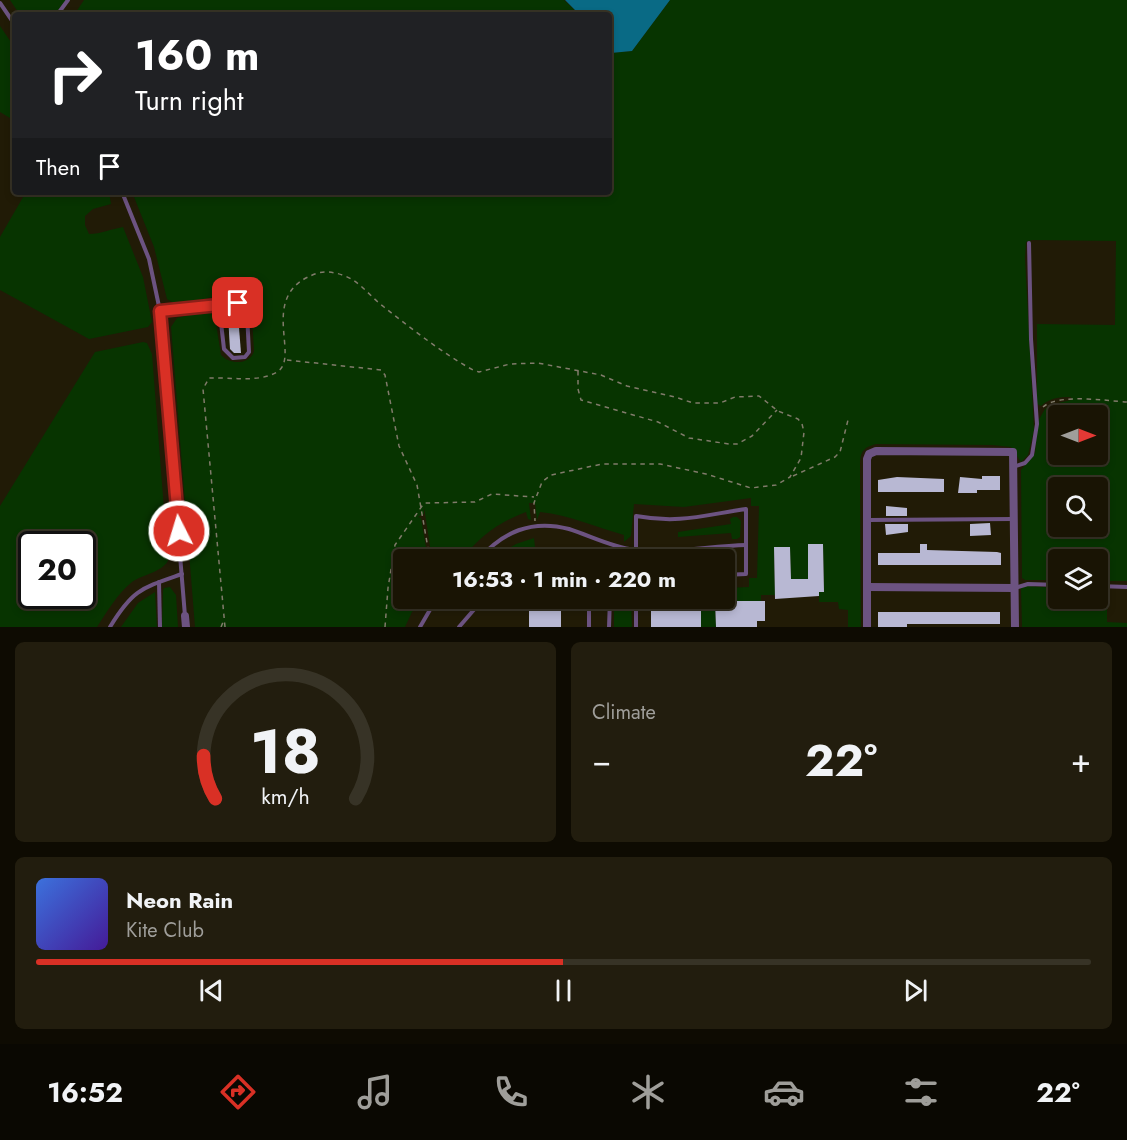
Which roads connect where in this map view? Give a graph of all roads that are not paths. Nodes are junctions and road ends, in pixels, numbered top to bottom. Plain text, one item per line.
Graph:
1 (0, 3) edge
2 (12, 21) edge
3 (123, 195) edge
4 (1029, 243) dead end
5 (219, 305) junction
6 (160, 311) junction
7 (1013, 468) junction
8 (1013, 519) junction
9 (867, 520) junction
10 (746, 545) junction
11 (488, 549) edge
12 (631, 549) edge
13 (636, 549) edge
14 (687, 549) edge
15 (182, 574) junction
16 (735, 574) edge
17 (159, 582) junction
18 (1048, 585) edge
19 (1108, 586) edge
20 (867, 587) junction
21 (1127, 587) edge
22 (1014, 588) junction
23 (430, 609) edge
24 (475, 609) edge
25 (589, 609) edge
26 (610, 609) edge
27 (636, 609) edge
28 (185, 616) joint
29 (110, 627) edge
30 (160, 627) edge
31 (186, 627) edge
32 (420, 627) edge
33 (459, 627) edge
34 (589, 627) edge
35 (609, 627) edge
36 (636, 627) edge
37 (867, 627) edge
38 (1015, 627) edge

1 - 2 lane
3 - 6 lane
4 - 7 lane
5 - 5 lane
5 - 6 lane
6 - 15 lane
7 - 8 street
7 - 9 street
8 - 9 lane
8 - 22 street
9 - 20 street
10 - 13 lane
10 - 14 lane
10 - 16 lane
11 - 12 lane
15 - 17 lane
15 - 28 lane
17 - 29 lane
17 - 30 lane
18 - 22 lane
19 - 21 lane
20 - 22 street
20 - 37 street
22 - 38 street
23 - 32 lane
24 - 33 lane
25 - 34 lane
26 - 35 lane
27 - 36 lane
28 - 31 street

